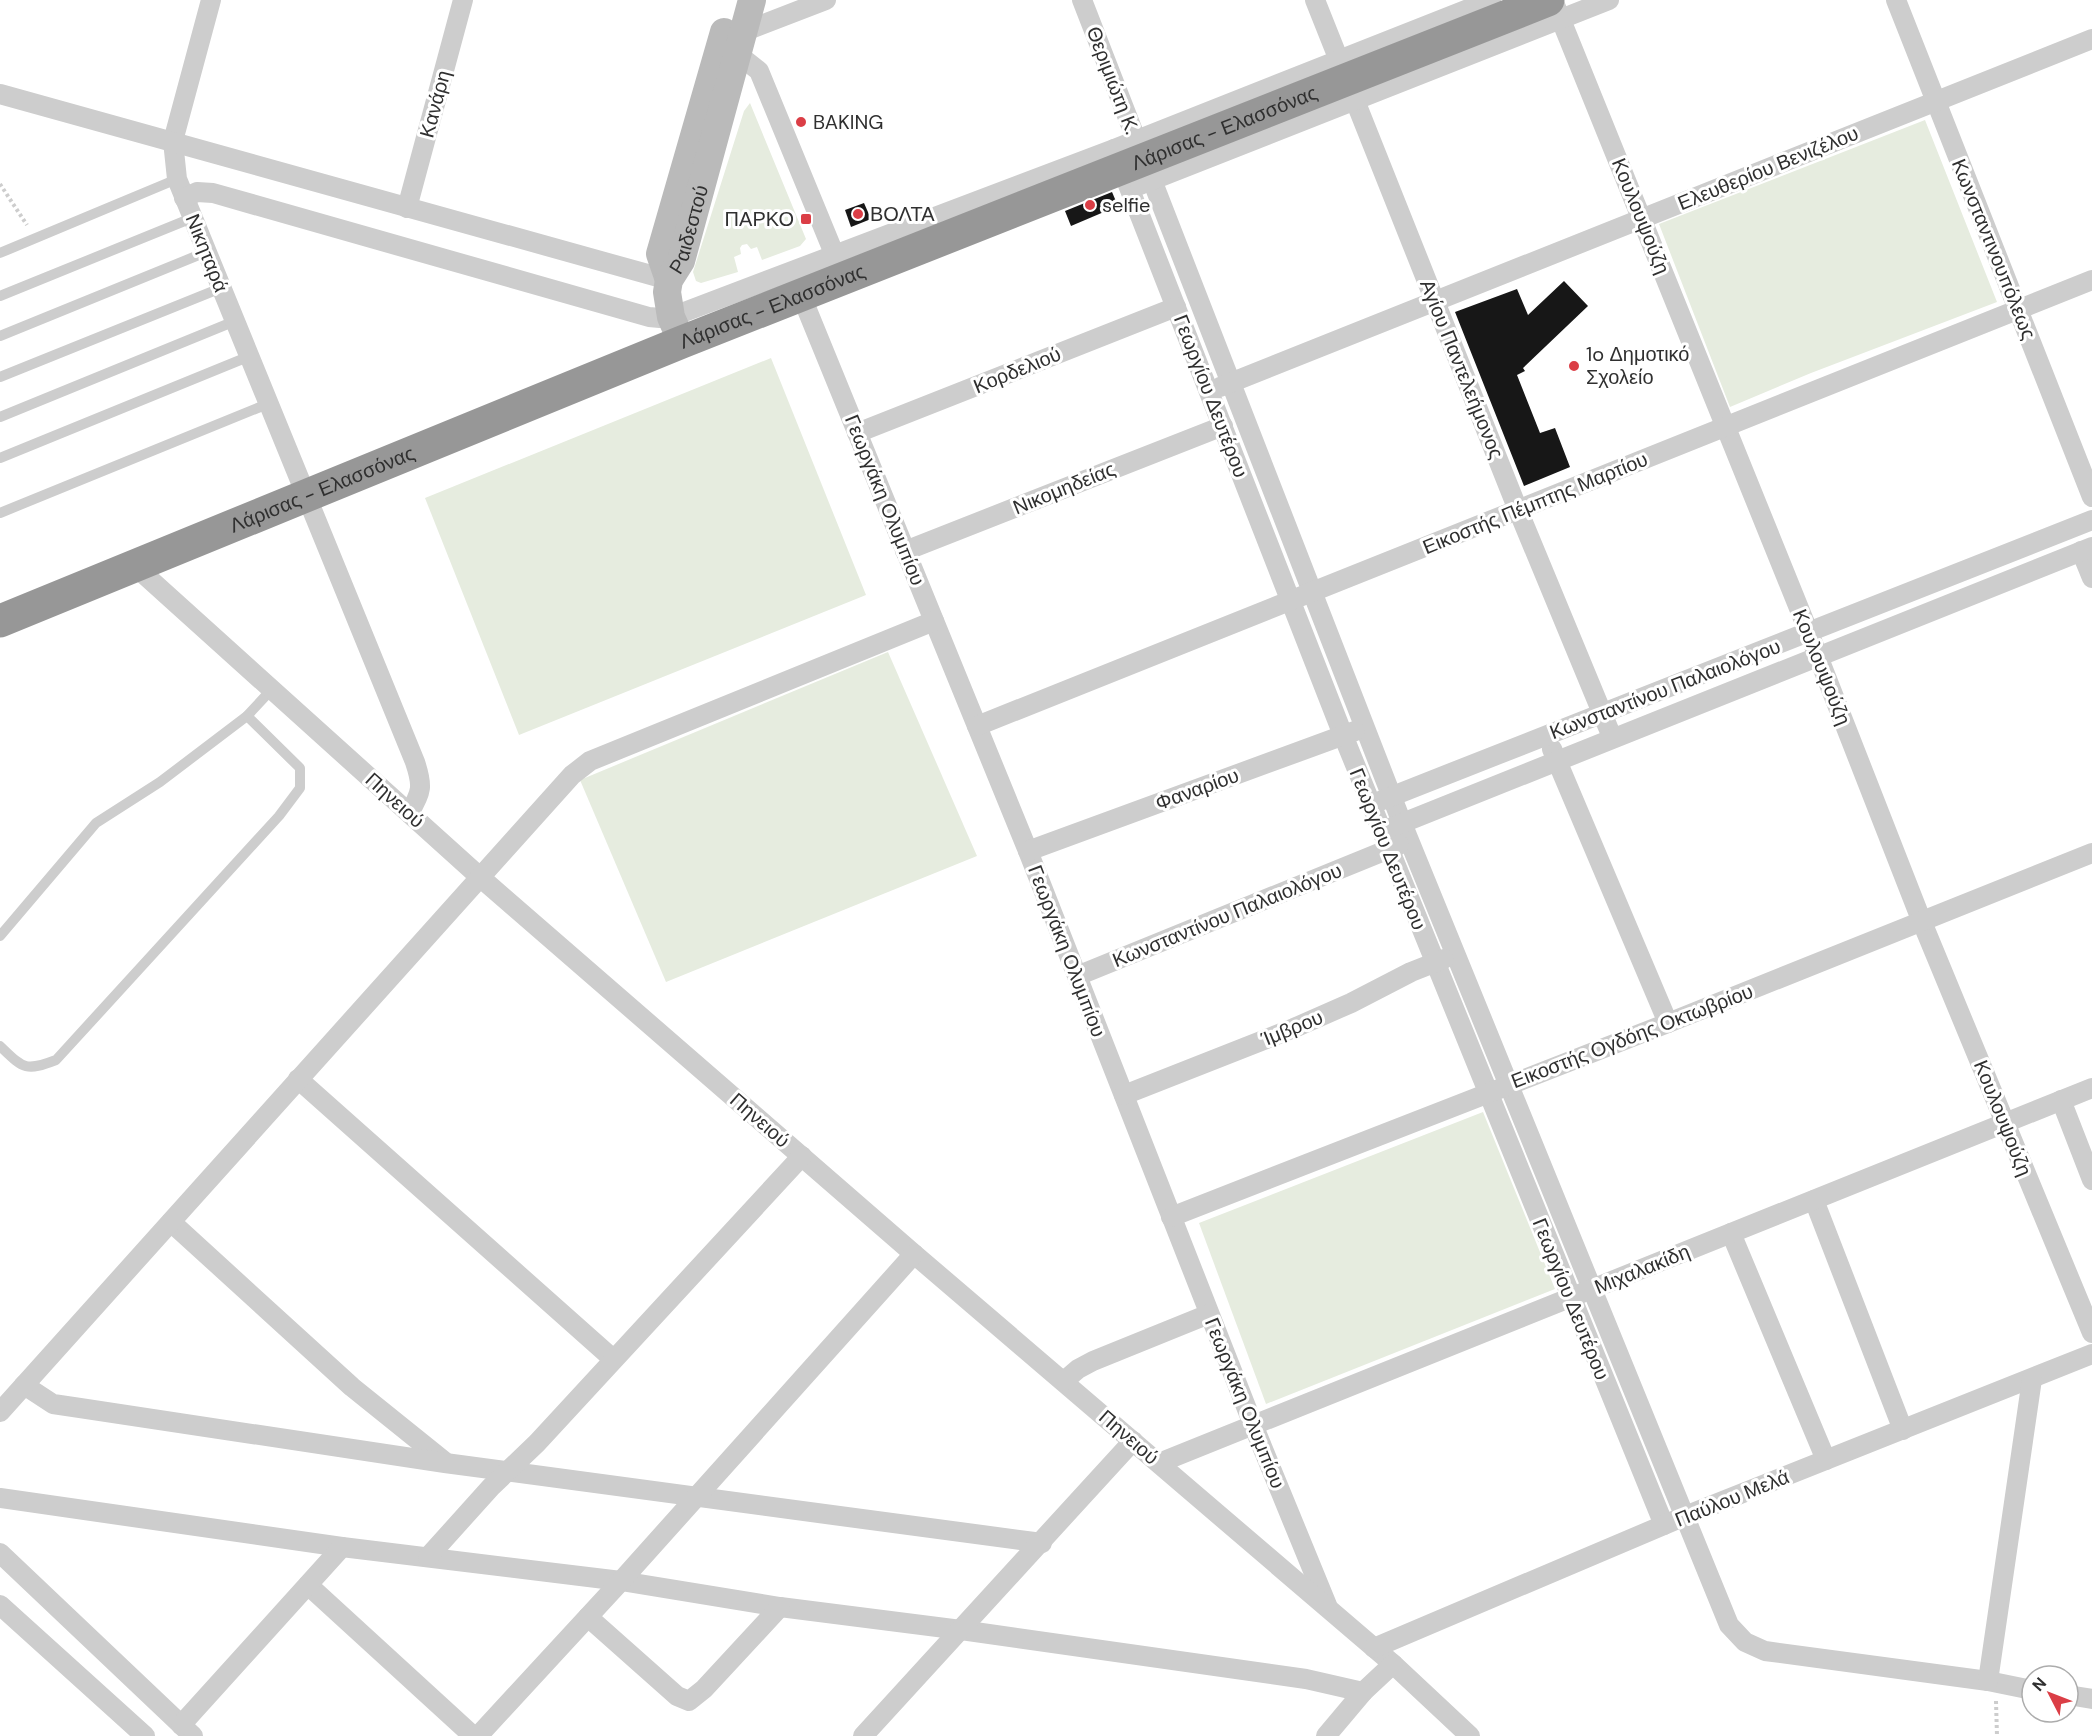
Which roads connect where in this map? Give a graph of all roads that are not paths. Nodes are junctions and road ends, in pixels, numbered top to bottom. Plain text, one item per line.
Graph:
1 (211, 0) edge
2 (463, 0) edge
3 (733, 0) edge
4 (752, 0) edge
5 (826, 0) edge
6 (1082, 0) edge
7 (1315, 0) edge
8 (1491, 0) edge
9 (1553, 0) edge
10 (1609, 0) edge
11 (1896, 0) edge
12 (1555, 10) edge
13 (2092, 39) edge
14 (734, 42) junction
15 (1347, 81) junction
16 (0, 94) edge
17 (1936, 101) junction
18 (173, 141) junction
19 (1133, 164) junction
20 (181, 189) junction
21 (407, 208) junction
22 (192, 218) junction
23 (1642, 218) junction
24 (206, 252) junction
25 (0, 253) edge
26 (840, 267) junction
27 (669, 280) junction
28 (2092, 280) edge
29 (221, 288) junction
30 (801, 296) junction
31 (0, 297) edge
32 (1436, 301) junction
33 (1176, 307) junction
34 (2018, 310) junction
35 (235, 321) junction
36 (677, 329) junction
37 (0, 336) edge
38 (250, 356) junction
39 (0, 377) edge
40 (1231, 382) junction
41 (1209, 391) junction
42 (270, 403) junction
43 (0, 417) edge
44 (1223, 426) junction
45 (1726, 427) junction
46 (857, 433) junction
47 (0, 458) edge
48 (308, 496) junction
49 (2092, 497) edge
50 (1518, 510) junction
51 (0, 513) edge
52 (2092, 520) edge
53 (2087, 549) edge
54 (905, 551) junction
55 (136, 567) junction
56 (2092, 578) edge
57 (1313, 592) junction
58 (1290, 601) junction
59 (0, 621) edge
60 (934, 621) junction
61 (1809, 633) junction
62 (1818, 656) junction
63 (272, 689) junction
64 (1601, 714) junction
65 (247, 716) junction
66 (977, 726) junction
67 (1365, 727) junction
68 (1342, 735) junction
69 (1546, 736) junction
70 (1612, 737) junction
71 (1557, 760) junction
72 (1392, 796) junction
73 (1371, 805) junction
74 (409, 813) junction
75 (1382, 831) junction
76 (1406, 832) junction
77 (1389, 850) junction
78 (1028, 851) junction
79 (2092, 853) edge
80 (482, 878) junction
81 (1922, 922) junction
82 (0, 936) edge
83 (1456, 954) junction
84 (1434, 963) junction
85 (1077, 976) junction
86 (1668, 1023) junction
87 (0, 1046) edge
88 (298, 1079) junction
89 (1508, 1084) junction
90 (2092, 1088) edge
91 (1486, 1093) junction
92 (1124, 1095) junction
93 (2061, 1100) junction
94 (2006, 1123) junction
95 (802, 1156) junction
96 (2092, 1180) edge
97 (1814, 1200) junction
98 (1171, 1217) junction
99 (171, 1222) junction
100 (1731, 1233) junction
101 (914, 1254) junction
102 (1592, 1289) junction
103 (1570, 1298) junction
104 (1209, 1314) junction
105 (2092, 1333) edge
106 (2092, 1354) edge
107 (613, 1359) junction
108 (2032, 1379) junction
109 (1064, 1381) junction
110 (24, 1385) junction
111 (0, 1412) edge
112 (1254, 1427) junction
113 (1903, 1430) junction
114 (1133, 1441) junction
115 (1826, 1460) junction
116 (445, 1463) junction
117 (1159, 1463) junction
118 (509, 1472) junction
119 (697, 1497) junction
120 (0, 1498) edge
121 (1684, 1516) junction
122 (1664, 1526) junction
123 (1042, 1543) junction
124 (342, 1547) junction
125 (0, 1553) edge
126 (428, 1557) junction
127 (621, 1581) junction
128 (308, 1585) junction
129 (0, 1605) edge
130 (780, 1607) junction
131 (1328, 1608) junction
132 (588, 1617) junction
133 (961, 1630) junction
134 (1374, 1648) junction
135 (1393, 1664) junction
136 (1988, 1681) junction
137 (2020, 1688) edge
138 (1362, 1692) junction
139 (187, 1731) edge
140 (145, 1736) edge
141 (473, 1736) edge
142 (478, 1736) edge
143 (863, 1736) edge
144 (1326, 1736) edge
145 (1470, 1736) edge

1 - 18 street, Νικηταρά
2 - 21 street, Κανάρη
3 - 14 street, Ραιδεστού
4 - 14 street, Ραιδεστού
5 - 14 street
6 - 19 street, Θεριμιώτη Κ.
7 - 15 street, Αγίου Παντελεήμονος
8 - 15 street
9 - 12 street, Κουλουψούζη
10 - 12 street
11 - 17 street, Κωνσταντινουπόλεως
12 - 15 highway, Λάρισας - Ελασσόνας
12 - 23 street, Κουλουψούζη
13 - 17 street, Ελευθερίου Βενιζέλου
14 - 26 street
14 - 27 street, Ραιδεστού
15 - 19 highway, Λάρισας - Ελασσόνας
15 - 32 street, Αγίου Παντελεήμονος
16 - 18 street
17 - 23 street, Ελευθερίου Βενιζέλου
17 - 34 street, Κωνσταντινουπόλεως
18 - 20 street, Νικηταρά
18 - 21 street
19 - 26 highway, Λάρισας - Ελασσόνας
19 - 33 street, Γεωργίου Δευτέρου
19 - 40 street, Γεωργίου Δευτέρου
20 - 22 street, Νικηταρά
20 - 25 lane
20 - 36 street
21 - 27 street
22 - 24 street, Νικηταρά
22 - 31 lane
23 - 32 street, Ελευθερίου Βενιζέλου
23 - 45 street, Κουλουψούζη
24 - 29 street, Νικηταρά
24 - 37 lane
26 - 30 highway, Λάρισας - Ελασσόνας
26 - 36 street
27 - 36 street
28 - 34 street, Εικοστής Πέμπτης Μαρτίου
29 - 35 street, Νικηταρά
29 - 39 lane
30 - 36 highway, Λάρισας - Ελασσόνας
30 - 46 street, Γεωργάκη Ολυμπίου
32 - 40 street, Ελευθερίου Βενιζέλου
32 - 50 street, Αγίου Παντελεήμονος
33 - 41 street, Γεωργίου Δευτέρου
33 - 46 street, Κορδελιού
34 - 45 street, Εικοστής Πέμπτης Μαρτίου
34 - 49 street, Κωνσταντινουπόλεως
35 - 38 street, Νικηταρά
35 - 43 lane
36 - 48 highway, Λάρισας - Ελασσόνας
38 - 42 street, Νικηταρά
38 - 47 lane
40 - 41 street, Ελευθερίου Βενιζέλου
40 - 57 street, Γεωργίου Δευτέρου
41 - 44 street, Γεωργίου Δευτέρου
42 - 48 street, Νικηταρά
42 - 51 lane
44 - 54 street, Νικομηδείας
44 - 58 street, Γεωργίου Δευτέρου
45 - 50 street, Εικοστής Πέμπτης Μαρτίου
45 - 61 street, Κουλουψούζη
46 - 54 street, Γεωργάκη Ολυμπίου
48 - 55 highway, Λάρισας - Ελασσόνας
48 - 74 street, Νικηταρά
50 - 57 street, Εικοστής Πέμπτης Μαρτίου
50 - 64 street, Αγίου Παντελεήμονος
52 - 61 street, Κωνσταντίνου Παλαιολόγου
53 - 56 street
53 - 62 street, Κωνσταντίνου Παλαιολόγου
54 - 60 street, Γεωργάκη Ολυμπίου
55 - 59 highway, Λάρισας - Ελασσόνας
55 - 63 street, Πηνειού
57 - 58 street, Εικοστής Πέμπτης Μαρτίου
57 - 67 street, Γεωργίου Δευτέρου
58 - 66 street, Εικοστής Πέμπτης Μαρτίου
58 - 68 street, Γεωργίου Δευτέρου
60 - 66 street, Γεωργάκη Ολυμπίου
60 - 80 street
61 - 62 street, Κουλουψούζη
61 - 64 street, Κωνσταντίνου Παλαιολόγου
62 - 70 street, Κωνσταντίνου Παλαιολόγου
62 - 81 street, Κουλουψούζη
63 - 65 lane
63 - 74 street, Πηνειού
64 - 69 street, Κωνσταντίνου Παλαιολόγου
64 - 70 street, Αγίου Παντελεήμονος
65 - 82 lane
65 - 87 lane
66 - 78 street, Γεωργάκη Ολυμπίου
67 - 68 street, Φαναρίου
67 - 72 street, Γεωργίου Δευτέρου
68 - 73 street, Γεωργίου Δευτέρου
68 - 78 street, Φαναρίου
69 - 71 street
69 - 72 street, Κωνσταντίνου Παλαιολόγου
70 - 71 street, Κωνσταντίνου Παλαιολόγου
71 - 76 street, Κωνσταντίνου Παλαιολόγου
71 - 86 street
72 - 73 street, Κωνσταντίνου Παλαιολόγου
72 - 76 street, Γεωργίου Δευτέρου
73 - 75 street, Γεωργίου Δευτέρου
74 - 80 street, Πηνειού
75 - 76 street, Κωνσταντίνου Παλαιολόγου
75 - 77 street, Γεωργίου Δευτέρου
76 - 77 street, Κωνσταντίνου Παλαιολόγου
76 - 83 street, Γεωργίου Δευτέρου
77 - 84 street, Γεωργίου Δευτέρου
77 - 85 street, Κωνσταντίνου Παλαιολόγου
78 - 85 street, Γεωργάκη Ολυμπίου
79 - 81 street, Εικοστής Ογδόης Οκτωβρίου
80 - 88 street
80 - 95 street, Πηνειού
81 - 86 street, Εικοστής Ογδόης Οκτωβρίου
81 - 94 street, Κουλουψούζη
83 - 84 street, Ίμβρου
83 - 89 street, Γεωργίου Δευτέρου
84 - 91 street, Γεωργίου Δευτέρου
84 - 92 street, Ίμβρου
85 - 92 street, Γεωργάκη Ολυμπίου
86 - 89 street, Εικοστής Ογδόης Οκτωβρίου
88 - 99 street
88 - 107 street
89 - 91 street, Εικοστής Ογδόης Οκτωβρίου
89 - 102 street, Γεωργίου Δευτέρου
90 - 93 street, Μιχαλακίδη
91 - 98 street, Εικοστής Ογδόης Οκτωβρίου
91 - 103 street, Γεωργίου Δευτέρου
92 - 98 street, Γεωργάκη Ολυμπίου
93 - 94 street, Μιχαλακίδη
93 - 96 street
94 - 97 street, Μιχαλακίδη
94 - 105 street, Κουλουψούζη
95 - 101 street, Πηνειού
95 - 107 street
97 - 100 street, Μιχαλακίδη
97 - 113 street
98 - 104 street, Γεωργάκη Ολυμπίου
99 - 110 street
99 - 116 street
100 - 102 street, Μιχαλακίδη
100 - 115 street
101 - 109 street, Πηνειού
101 - 119 street
102 - 103 street, Μιχαλακίδη
102 - 121 street, Γεωργίου Δευτέρου
103 - 112 street, Μιχαλακίδη
103 - 122 street, Γεωργίου Δευτέρου
104 - 109 street
104 - 112 street, Γεωργάκη Ολυμπίου
106 - 108 street, Παύλου Μελά
107 - 118 street
108 - 113 street, Παύλου Μελά
108 - 136 street
109 - 114 street, Πηνειού
110 - 111 street
110 - 116 street
112 - 117 street, Μιχαλακίδη
112 - 131 street, Γεωργάκη Ολυμπίου
113 - 115 street, Παύλου Μελά
114 - 117 street, Πηνειού
114 - 123 street
115 - 121 street, Παύλου Μελά
116 - 118 street
117 - 131 street, Πηνειού
118 - 119 street
118 - 126 street
119 - 123 street
119 - 127 street
120 - 124 street
121 - 122 street, Παύλου Μελά
121 - 136 street, Γεωργίου Δευτέρου
122 - 134 street, Παύλου Μελά
123 - 133 street
124 - 126 street
124 - 128 street
125 - 139 street
126 - 127 street
127 - 130 street
127 - 132 street
128 - 139 street
128 - 141 street
129 - 140 street
130 - 132 street
130 - 133 street
131 - 134 street, Πηνειού
132 - 142 street
133 - 138 street
133 - 143 street
134 - 135 street, Πηνειού
135 - 138 street
135 - 145 street, Πηνειού
136 - 137 street, Γεωργίου Δευτέρου
138 - 144 street

